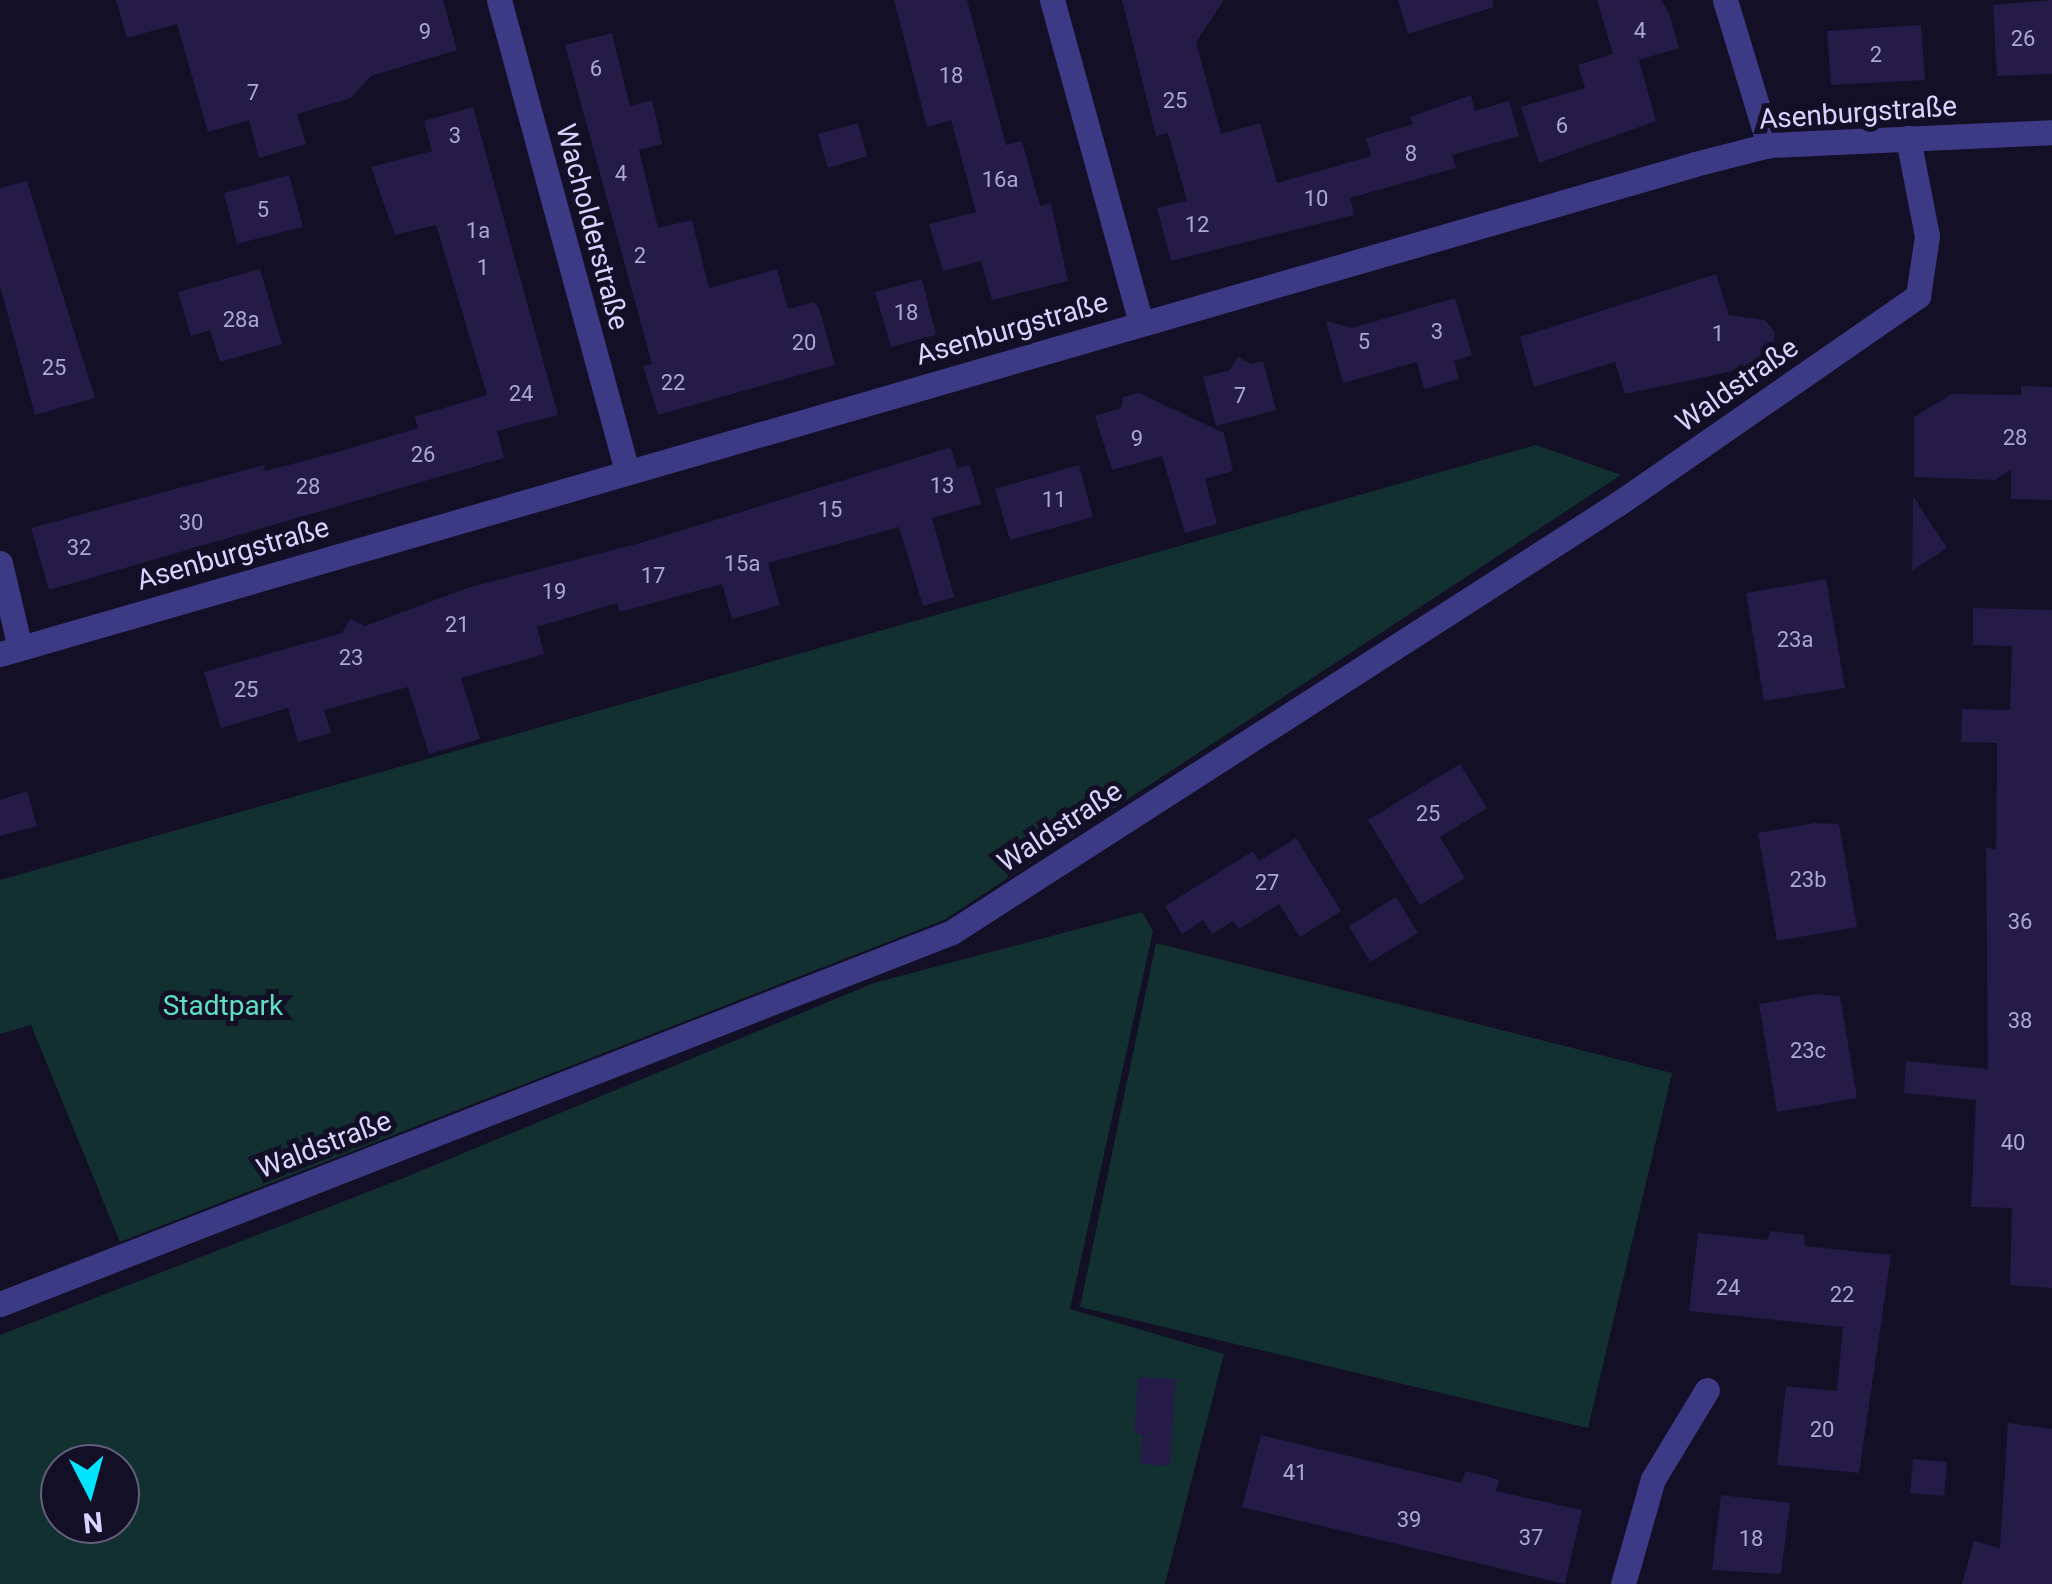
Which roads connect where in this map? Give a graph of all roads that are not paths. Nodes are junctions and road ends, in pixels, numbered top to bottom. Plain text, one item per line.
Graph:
1 (500, 0) edge
2 (1052, 0) edge
3 (1725, 0) edge
4 (2052, 132) edge
5 (1908, 138) junction
6 (1769, 145) junction
7 (1141, 323) junction
8 (627, 470) junction
9 (0, 563) edge
10 (10, 651) edge
11 (0, 1304) edge
12 (1707, 1390) dead end
13 (1623, 1584) edge

1 - 8 street, Wacholderstraße
2 - 7 street
3 - 6 street
4 - 5 street, Asenburgstraße
5 - 6 street, Asenburgstraße
5 - 11 street, Waldstraße
6 - 7 street, Asenburgstraße
7 - 8 street, Asenburgstraße
8 - 10 street, Asenburgstraße
9 - 10 street
12 - 13 street

